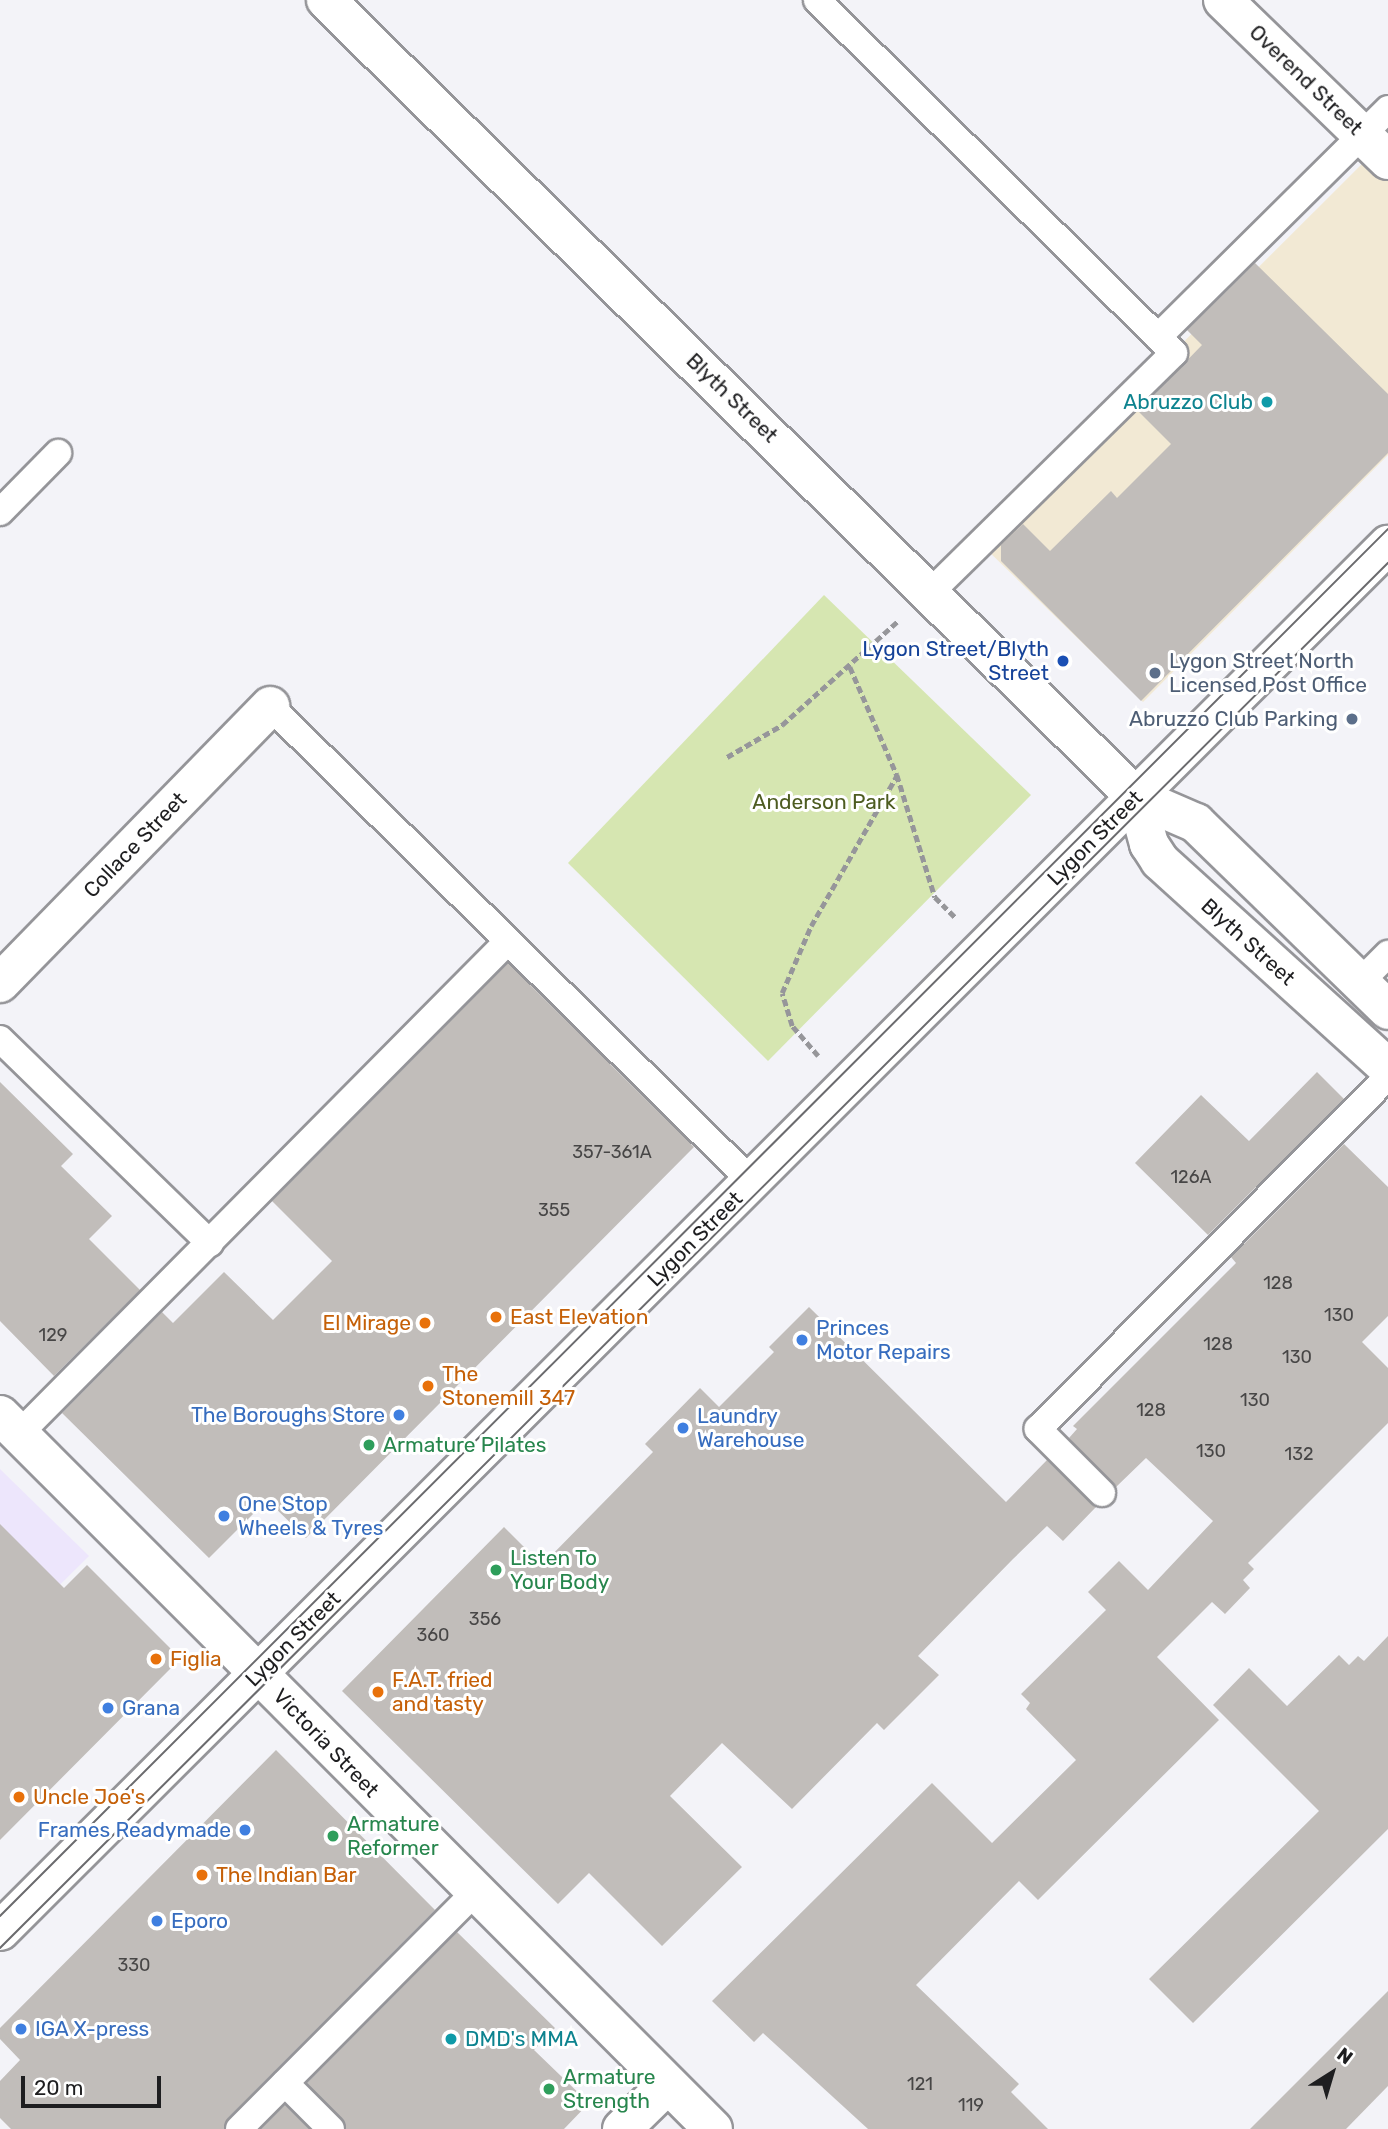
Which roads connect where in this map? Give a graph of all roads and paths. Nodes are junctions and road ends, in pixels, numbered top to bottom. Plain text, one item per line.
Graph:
1 (326, 0) edge
2 (817, 0) edge
3 (1223, 0) edge
4 (1379, 135) edge
5 (1158, 337) junction
6 (58, 453) dead end
7 (0, 512) edge
8 (1388, 545) edge
9 (930, 593) junction
10 (850, 667) junction
11 (270, 706) joint
12 (727, 757) dead end
13 (897, 775) junction
14 (1136, 797) junction
15 (508, 941) junction
16 (984, 948) junction
17 (1388, 954) edge
18 (1360, 982) junction
19 (0, 983) edge
20 (1388, 1010) edge
21 (0, 1039) edge
22 (1388, 1068) edge
23 (1388, 1077) edge
24 (846, 1086) junction
25 (752, 1182) junction
26 (210, 1243) junction
27 (10, 1425) edge
28 (1102, 1493) dead end
29 (258, 1673) junction
30 (474, 1893) junction
31 (0, 1931) edge
32 (285, 2083) junction
33 (667, 2084) junction
34 (239, 2129) edge
35 (331, 2129) edge
36 (622, 2129) edge
37 (713, 2129) edge

1 - 9 street, Blyth Street
2 - 5 lane
3 - 4 street, Overend Street
4 - 5 lane
5 - 9 lane
6 - 7 lane
8 - 14 street, Lygon Street
9 - 10 path
9 - 14 street, Blyth Street
10 - 12 path
10 - 13 path
11 - 15 lane
11 - 19 street, Collace Street
13 - 16 path
13 - 24 path
14 - 16 street, Lygon Street
14 - 18 street, Blyth Street
14 - 22 street, Blyth Street
15 - 25 lane
15 - 26 lane
16 - 24 street, Lygon Street
17 - 18 lane
18 - 20 street, Blyth Street
21 - 26 lane
23 - 28 lane
24 - 25 street, Lygon Street
25 - 29 street, Lygon Street
26 - 27 lane
27 - 29 street, Victoria Street
29 - 30 street, Victoria Street
29 - 31 street, Lygon Street
30 - 32 lane
30 - 33 street, Victoria Street
32 - 34 lane
32 - 35 lane
33 - 36 street
33 - 37 street, Victoria Street

